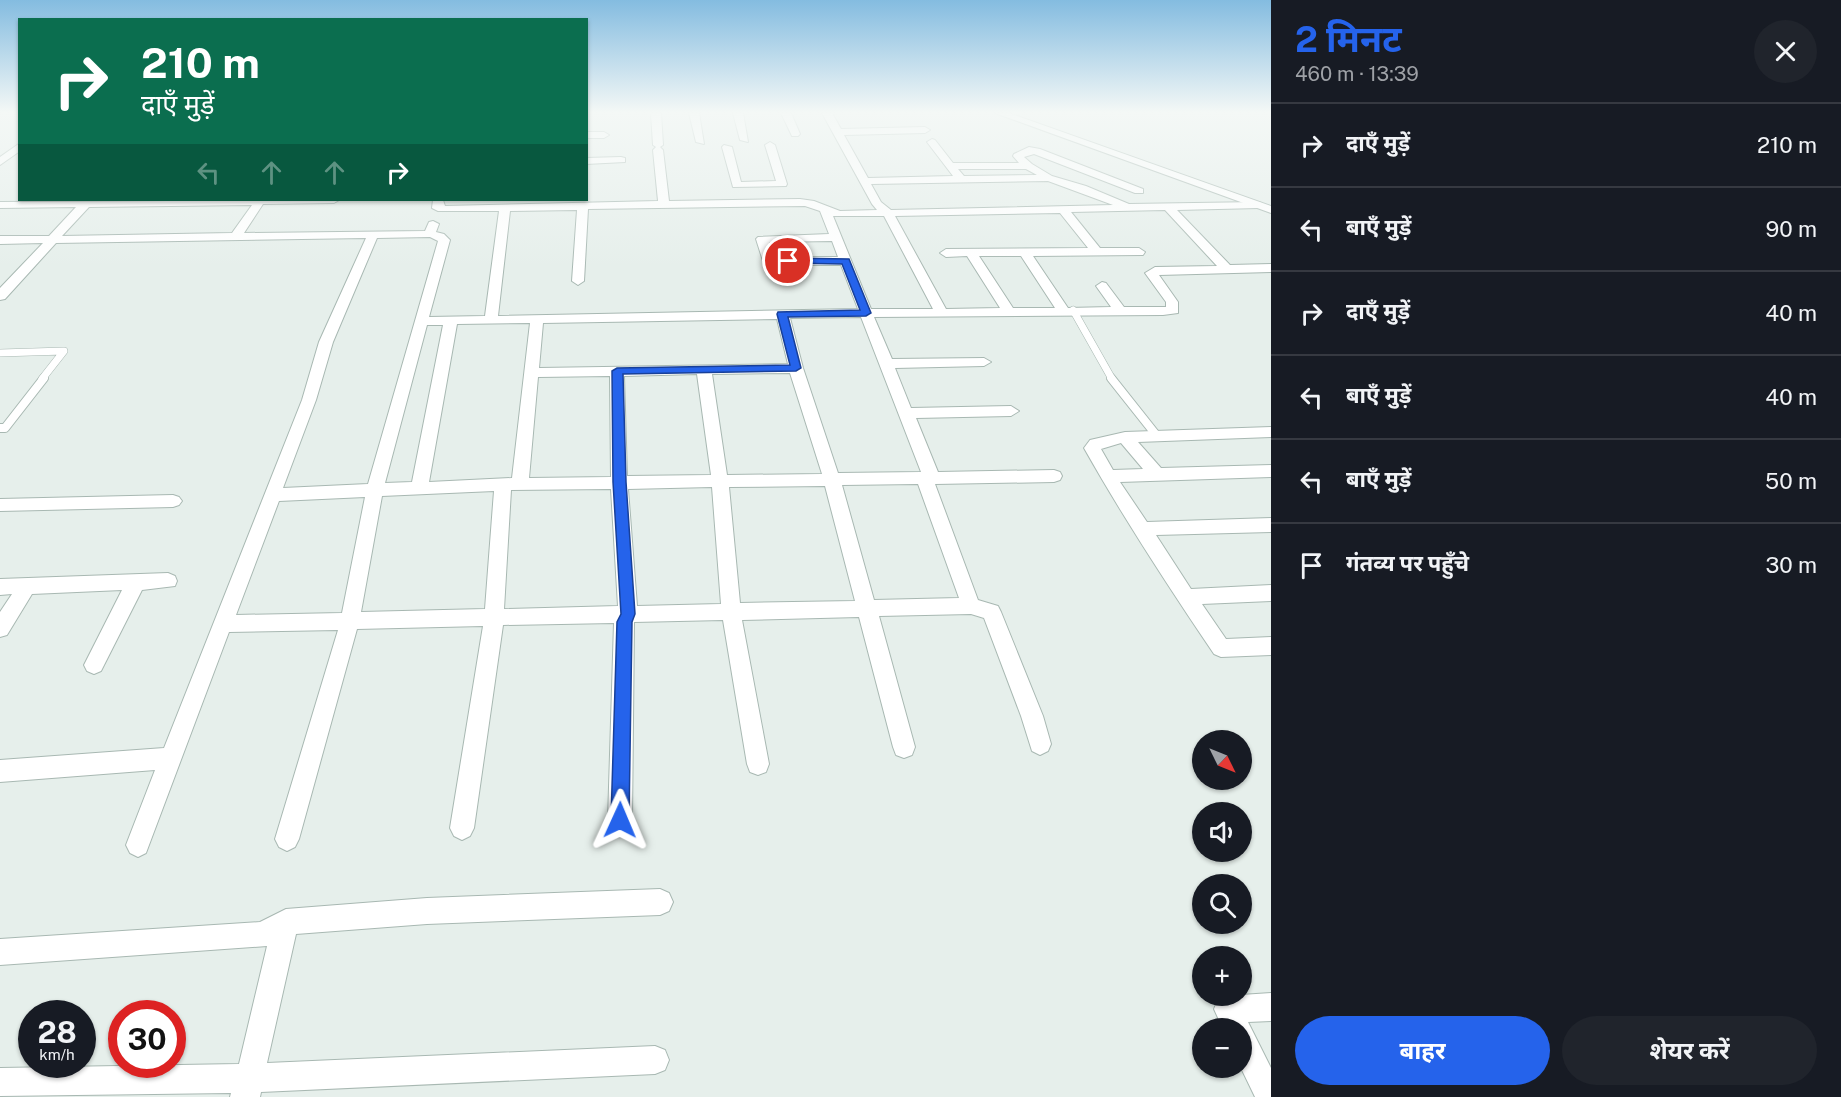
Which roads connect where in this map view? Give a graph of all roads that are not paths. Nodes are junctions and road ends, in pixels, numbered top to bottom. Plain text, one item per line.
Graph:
1 (660, 164) edge
2 (732, 164) edge
3 (776, 164) edge
4 (855, 164) edge
5 (1070, 164) edge
6 (1141, 164) edge
7 (1157, 164) edge
8 (951, 166) joint
9 (1028, 166) joint
10 (1049, 178) junction
11 (962, 180) junction
12 (865, 181) junction
13 (757, 184) junction
14 (1139, 191) dead end
15 (18, 197) edge
16 (87, 201) edge
17 (260, 201) edge
18 (531, 203) edge
19 (764, 203) junction
20 (438, 204) edge
21 (664, 204) junction
22 (5, 205) edge
23 (1260, 205) junction
24 (583, 206) junction
25 (505, 207) junction
26 (1170, 208) junction
27 (1132, 209) junction
28 (1271, 210) edge
29 (826, 211) junction
30 (1064, 211) junction
31 (888, 213) junction
32 (430, 234) junction
33 (373, 235) junction
34 (235, 237) junction
35 (836, 237) junction
36 (50, 239) junction
37 (0, 240) edge
38 (1024, 252) junction
39 (1097, 252) junction
40 (1139, 252) dead end
41 (946, 253) dead end
42 (971, 253) junction
43 (846, 261) junction
44 (1271, 267) edge
45 (1227, 269) junction
46 (578, 281) dead end
47 (1102, 286) dead end
48 (0, 296) edge
49 (1068, 310) junction
50 (1008, 311) junction
51 (1120, 311) junction
52 (941, 312) junction
53 (866, 313) junction
54 (782, 314) junction
55 (491, 319) junction
56 (537, 319) junction
57 (451, 320) junction
58 (422, 321) junction
59 (0, 353) edge
60 (984, 362) dead end
61 (886, 364) junction
62 (796, 368) junction
63 (704, 370) junction
64 (617, 371) junction
65 (532, 373) junction
66 (1011, 411) dead end
67 (906, 414) junction
68 (0, 428) edge
69 (1271, 432) edge
70 (1157, 436) junction
71 (1125, 437) junction
72 (1271, 471) edge
73 (1157, 475) junction
74 (1054, 476) dead end
75 (1107, 476) junction
76 (928, 478) junction
77 (832, 479) junction
78 (720, 481) junction
79 (619, 482) junction
80 (511, 484) junction
81 (419, 488) junction
82 (375, 490) junction
83 (272, 495) junction
84 (173, 501) dead end
85 (0, 505) edge
86 (1271, 525) edge
87 (1141, 529) junction
88 (168, 581) dead end
89 (136, 582) junction
90 (27, 586) junction
91 (0, 587) edge
92 (1271, 593) edge
93 (1186, 597) junction
94 (971, 606) junction
95 (867, 607) junction
96 (731, 612) junction
97 (628, 614) junction
98 (494, 618) junction
99 (350, 621) junction
100 (222, 624) junction
101 (0, 629) edge
102 (1271, 646) edge
103 (94, 665) dead end
104 (1040, 744) dead end
105 (904, 747) dead end
106 (171, 758) junction
107 (758, 764) dead end
108 (0, 771) edge
109 (620, 820) dead end
110 (462, 828) dead end
111 (287, 839) dead end
112 (138, 845) dead end
113 (660, 902) dead end
114 (286, 922) junction
115 (0, 952) edge
116 (1271, 1007) edge
117 (1232, 1018) edge
118 (655, 1060) dead end
119 (1252, 1060) edge
120 (16, 1087) edge
121 (248, 1087) edge
122 (1270, 1097) edge

1 - 21 street
2 - 13 street
3 - 13 street
4 - 12 street
5 - 14 street
6 - 23 street
7 - 23 street
8 - 9 street
8 - 11 street
9 - 10 street
10 - 11 street
10 - 27 street
11 - 12 street
12 - 31 street
13 - 19 street
15 - 22 street
16 - 22 street
16 - 36 street
17 - 34 street
18 - 24 street
18 - 25 street
19 - 21 street
19 - 29 street
20 - 25 street
20 - 32 street
21 - 24 street
23 - 26 street
23 - 28 street
24 - 46 street
25 - 55 street
26 - 27 street
26 - 45 street
27 - 30 street
29 - 31 street
29 - 35 street
30 - 31 street
30 - 39 street
31 - 52 street
32 - 33 street
32 - 58 street
33 - 34 street
33 - 83 street
34 - 36 street
35 - 43 street
35 - 43 street
36 - 37 street
36 - 48 street
38 - 39 street
38 - 42 street
38 - 49 street
39 - 40 street
41 - 42 street
42 - 50 street
43 - 53 street
44 - 45 street
45 - 51 street
47 - 51 street
49 - 50 street
49 - 51 street
49 - 70 lane
50 - 52 street
52 - 53 street
53 - 54 street
53 - 61 street
54 - 56 street
54 - 62 street
55 - 56 street
55 - 57 street
56 - 65 street
57 - 58 street
57 - 81 street
58 - 82 street
59 - 68 lane
60 - 61 street
61 - 67 street
62 - 63 street
62 - 77 street
63 - 64 street
63 - 78 street
64 - 65 street
64 - 79 street
65 - 80 street
66 - 67 street
67 - 76 street
69 - 70 street
70 - 71 street
71 - 73 street
71 - 75 street
72 - 73 street
73 - 75 street
74 - 76 street
75 - 87 street
76 - 77 street
76 - 94 street
77 - 78 street
77 - 95 street
78 - 79 street
78 - 96 street
79 - 80 street
79 - 97 street
80 - 81 street
80 - 98 street
81 - 82 street
82 - 83 street
82 - 99 street
83 - 100 street
84 - 85 street
86 - 87 street
87 - 93 street
88 - 89 street
89 - 90 street
89 - 103 street
90 - 91 street
90 - 101 street
92 - 93 street
93 - 102 street
94 - 95 street
94 - 104 street
95 - 96 street
95 - 105 street
96 - 97 street
96 - 107 street
97 - 98 street
97 - 109 street
98 - 99 street
98 - 110 street
99 - 100 street
99 - 111 street
100 - 106 street
106 - 108 street
106 - 112 street
113 - 114 street
114 - 115 street
114 - 121 street
116 - 117 street
118 - 121 street
119 - 122 street
120 - 121 street

